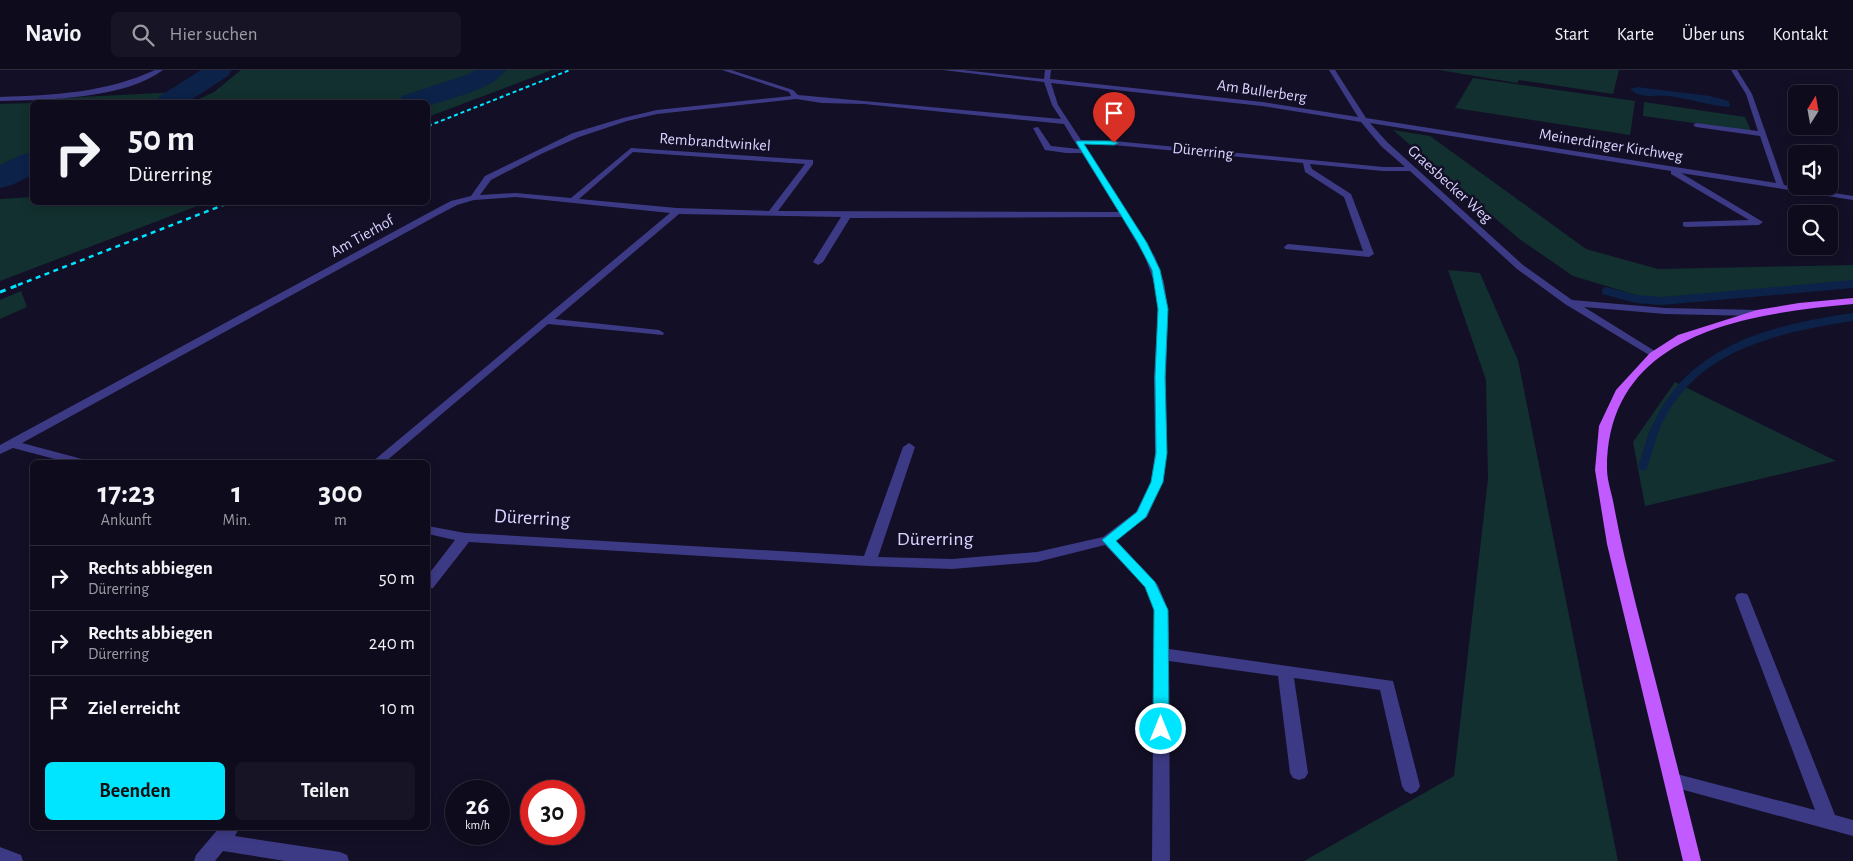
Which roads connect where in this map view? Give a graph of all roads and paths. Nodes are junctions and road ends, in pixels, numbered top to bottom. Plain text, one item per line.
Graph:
1 (160, 70) edge
2 (725, 70) edge
3 (946, 70) edge
4 (1048, 70) edge
5 (1332, 70) edge
6 (1734, 70) edge
7 (1047, 81) junction
8 (796, 97) junction
9 (0, 99) edge
10 (1364, 121) junction
11 (1066, 122) junction
12 (1696, 125) dead end
13 (1036, 128) dead end
14 (1763, 134) junction
15 (1079, 142) junction
16 (1085, 151) junction
17 (1306, 162) junction
18 (1412, 169) junction
19 (1667, 169) junction
20 (1781, 187) junction
21 (474, 198) junction
22 (1853, 198) edge
23 (572, 201) junction
24 (678, 211) junction
25 (771, 214) junction
26 (1125, 214) junction
27 (847, 215) junction
28 (1686, 224) dead end
29 (1288, 247) dead end
30 (818, 262) dead end
31 (1853, 301) edge
32 (1568, 302) junction
33 (1758, 313) junction
34 (547, 321) junction
35 (659, 333) dead end
36 (1654, 355) junction
37 (12, 444) junction
38 (909, 447) dead end
39 (0, 450) edge
40 (71, 460) edge
41 (380, 460) edge
42 (430, 530) edge
43 (465, 537) junction
44 (1108, 540) junction
45 (869, 561) junction
46 (430, 581) edge
47 (1742, 598) dead end
48 (1161, 654) junction
49 (1285, 671) junction
50 (1299, 773) dead end
51 (1673, 780) junction
52 (1411, 786) dead end
53 (1829, 823) junction
54 (1853, 828) edge
55 (224, 835) edge
56 (0, 856) edge
57 (14, 861) edge
58 (203, 861) edge
59 (340, 861) edge
60 (1161, 861) edge
61 (1692, 861) edge

1 - 9 street
2 - 8 street
3 - 7 street, Am Bullerberg
4 - 7 street
5 - 10 street, Graesbecker Weg
6 - 14 street
7 - 10 street, Am Bullerberg
7 - 11 street
8 - 11 street
8 - 21 street
10 - 18 street, Graesbecker Weg
10 - 19 street, Meinerdinger Kirchweg
11 - 15 street
12 - 14 street
13 - 16 street
14 - 20 street
15 - 16 street, Dürerring
15 - 17 street, Dürerring
16 - 26 street, Dürerring
17 - 18 street, Dürerring
17 - 29 street
18 - 32 street, Graesbecker Weg
19 - 20 street, Meinerdinger Kirchweg
19 - 28 street
20 - 22 street, Meinerdinger Kirchweg
21 - 23 street
21 - 37 street, Am Tierhof
23 - 24 street
23 - 25 street, Rembrandtwinkel
24 - 25 street
24 - 34 street
25 - 27 street
26 - 27 street
26 - 44 street, Dürerring
27 - 30 street
31 - 33 main road
32 - 33 street, Graesbecker Weg
32 - 36 street, Graesbecker Weg
33 - 36 main road
34 - 35 street
34 - 41 street
36 - 51 main road
37 - 39 street, Am Tierhof
37 - 40 street
38 - 45 street
42 - 43 street
43 - 45 street, Dürerring
43 - 46 street, Dürerring
44 - 45 street, Dürerring
44 - 48 street
47 - 53 street
48 - 49 street
48 - 60 street
49 - 50 street
49 - 52 street
51 - 53 street
51 - 61 main road
53 - 54 street
55 - 58 street
55 - 59 street
56 - 57 street

